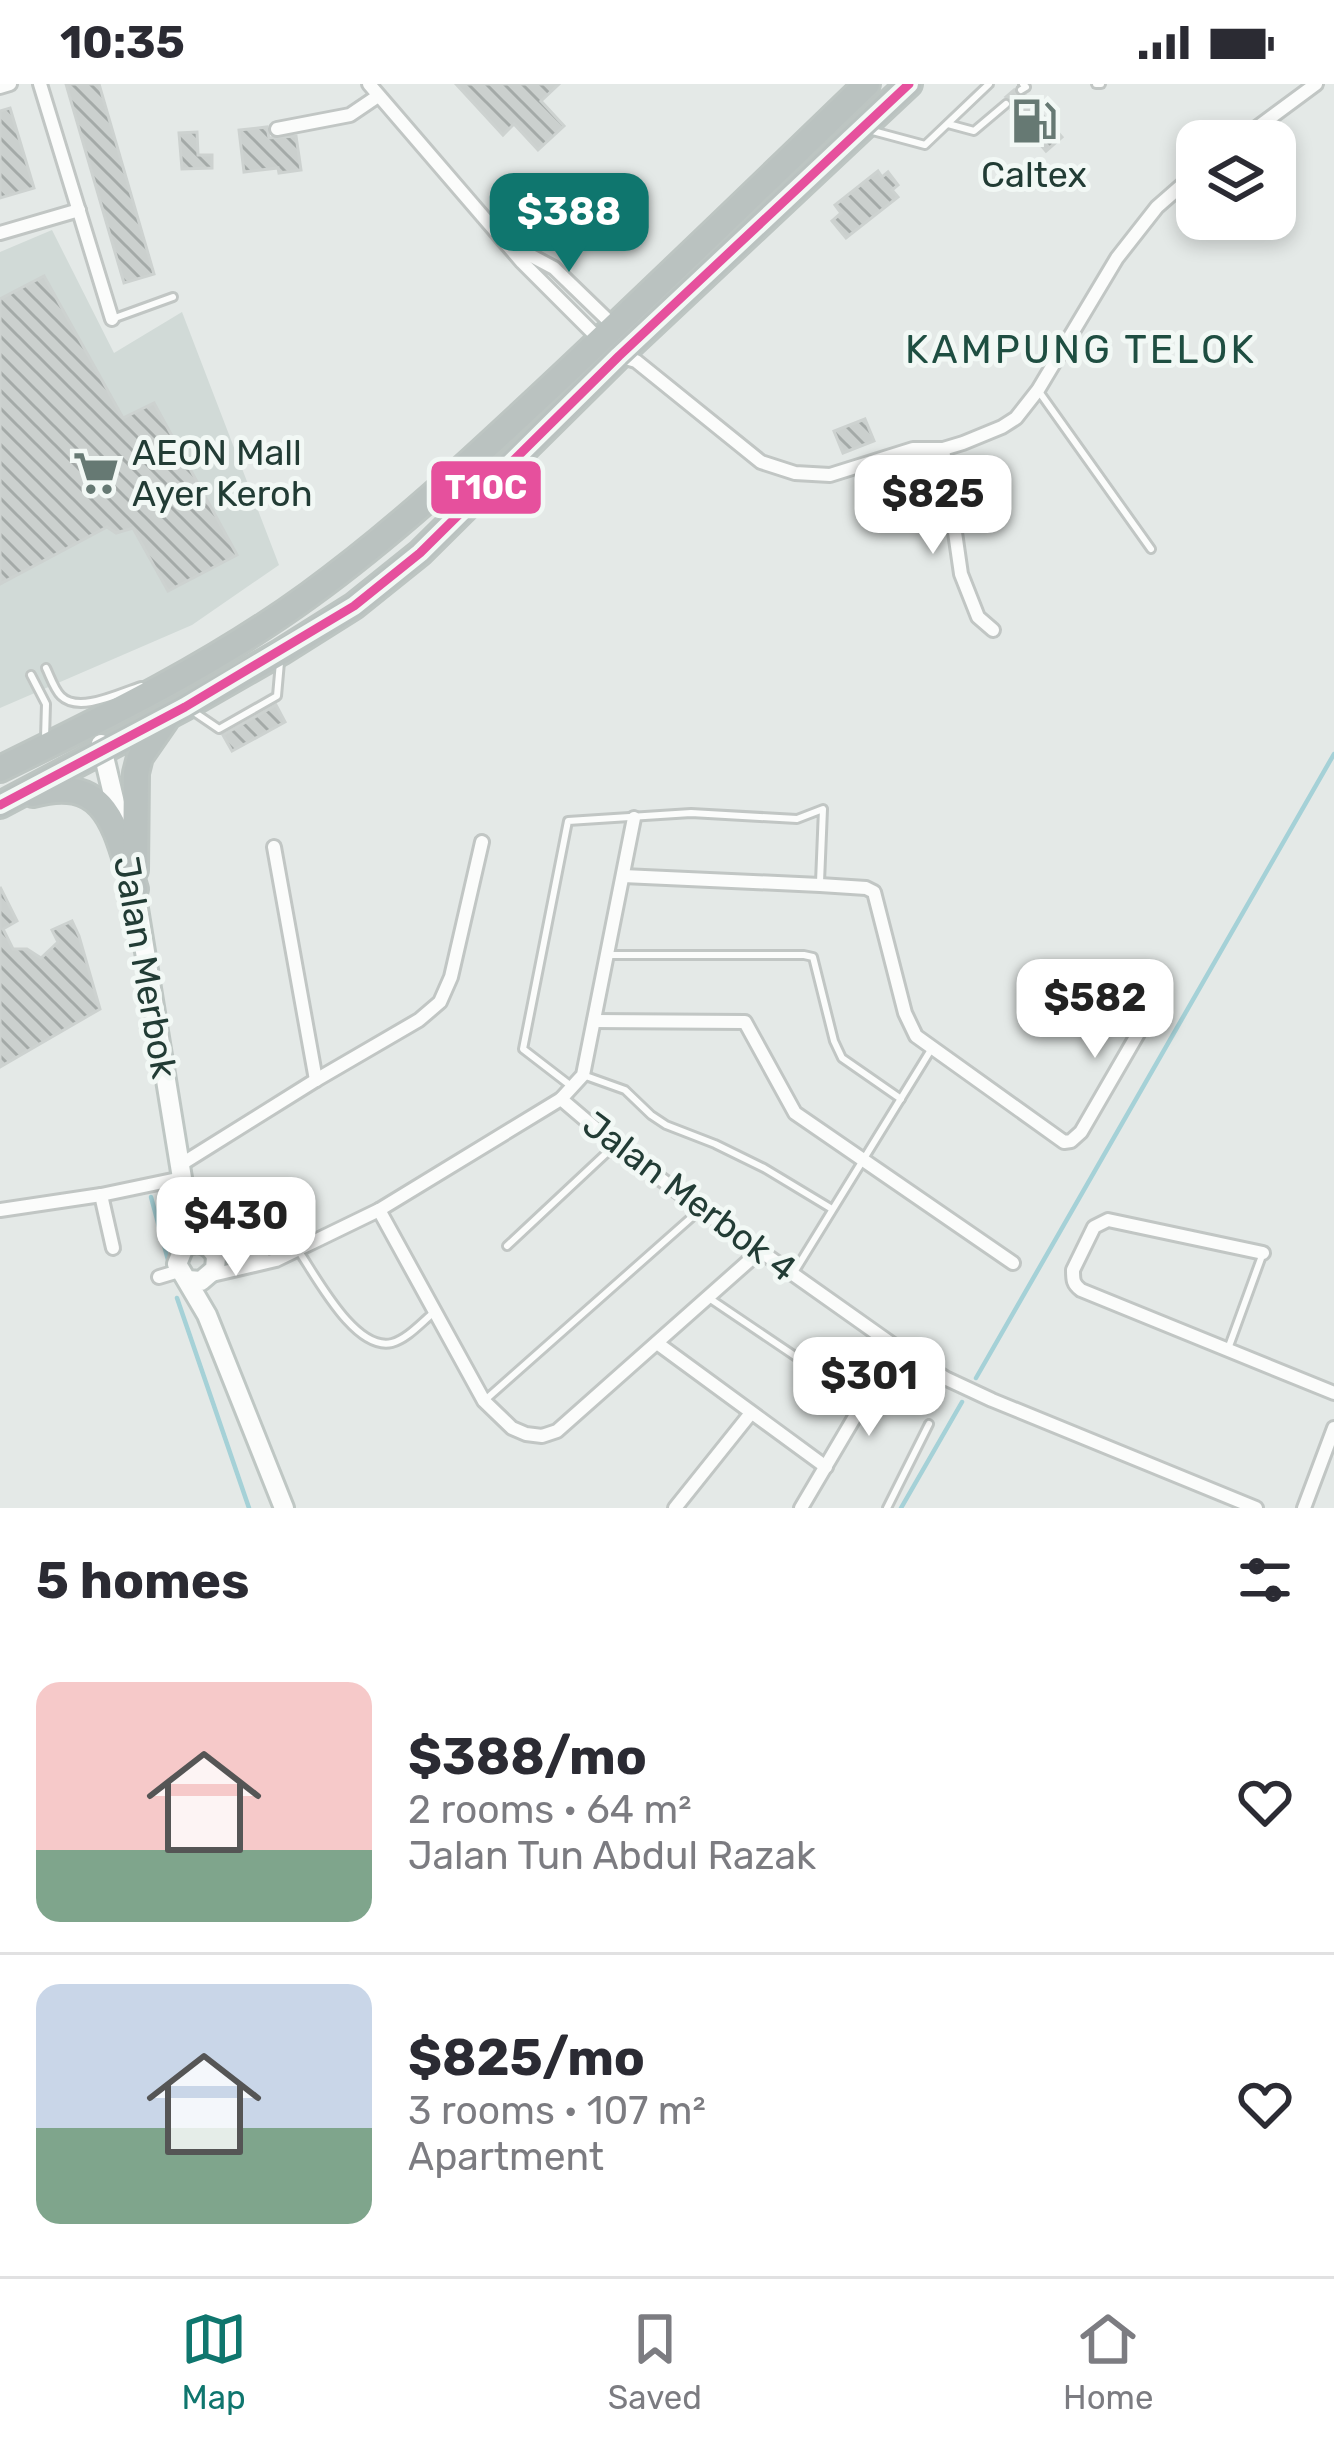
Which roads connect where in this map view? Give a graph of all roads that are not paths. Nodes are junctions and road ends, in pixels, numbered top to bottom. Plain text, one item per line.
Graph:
1 (10, 84) edge
2 (40, 84) edge
3 (867, 84) edge
4 (909, 84) edge
5 (989, 84) edge
6 (1316, 84) edge
7 (0, 87) edge
8 (374, 90) edge
9 (1006, 104) dead end
10 (1267, 120) edge
11 (947, 124) junction
12 (277, 129) dead end
13 (862, 129) junction
14 (1176, 190) edge
15 (79, 210) junction
16 (0, 233) edge
17 (503, 241) junction
18 (172, 297) dead end
19 (112, 319) joint
20 (621, 345) junction
21 (1038, 390) junction
22 (943, 449) junction
23 (1151, 549) dead end
24 (994, 630) dead end
25 (281, 652) junction
26 (46, 668) dead end
27 (198, 668) junction
28 (32, 675) dead end
29 (177, 711) junction
30 (94, 722) junction
31 (44, 748) junction
32 (103, 750) junction
33 (0, 770) edge
34 (0, 805) edge
35 (634, 818) junction
36 (482, 842) dead end
37 (274, 847) dead end
38 (623, 876) junction
39 (820, 885) junction
40 (135, 889) junction
41 (608, 955) junction
42 (1151, 1011) dead end
43 (594, 1021) junction
44 (932, 1048) junction
45 (583, 1076) junction
46 (316, 1080) junction
47 (574, 1088) junction
48 (561, 1099) junction
49 (901, 1099) junction
50 (615, 1145) junction
51 (863, 1160) junction
52 (181, 1172) junction
53 (101, 1195) junction
54 (700, 1209) junction
55 (832, 1209) junction
56 (0, 1210) edge
57 (379, 1210) junction
58 (198, 1245) junction
59 (507, 1246) dead end
60 (113, 1248) dead end
61 (298, 1250) junction
62 (760, 1251) junction
63 (1263, 1253) joint
64 (276, 1259) junction
65 (1013, 1262) dead end
66 (793, 1274) junction
67 (189, 1276) junction
68 (710, 1298) junction
69 (435, 1312) junction
70 (657, 1343) junction
71 (896, 1347) junction
72 (1228, 1349) junction
73 (1334, 1394) edge
74 (484, 1401) junction
75 (863, 1402) junction
76 (751, 1412) junction
77 (929, 1424) dead end
78 (1334, 1428) edge
79 (826, 1466) junction
80 (284, 1508) edge
81 (675, 1508) edge
82 (801, 1508) edge
83 (887, 1508) edge
84 (1256, 1508) edge
85 (1304, 1508) edge

1 - 7 street
2 - 15 street
3 - 20 highway
4 - 13 highway
5 - 11 lane
6 - 10 street
8 - 12 street
8 - 17 street
9 - 11 lane
11 - 13 lane
13 - 20 highway
14 - 21 street
15 - 16 street
15 - 19 street
17 - 20 street
17 - 20 street
18 - 19 lane
20 - 22 street
20 - 25 highway
20 - 27 highway
21 - 22 street
21 - 23 lane
22 - 24 street
25 - 29 highway
25 - 29 lane
26 - 27 lane
27 - 30 highway
28 - 31 lane
29 - 32 highway
29 - 40 highway
30 - 31 highway
30 - 32 street, Jalan Merbok
31 - 33 highway
32 - 34 highway
32 - 40 street, Jalan Merbok
34 - 40 highway
35 - 38 street
35 - 39 lane
35 - 47 lane
36 - 46 street
37 - 46 street
38 - 39 street
38 - 41 street
39 - 44 street
40 - 52 street, Jalan Merbok
41 - 43 street
41 - 49 lane
42 - 44 street
43 - 45 street
43 - 51 street
44 - 49 lane
45 - 47 street
45 - 55 lane
46 - 52 street
47 - 48 street
48 - 50 street, Jalan Merbok 4
48 - 57 street
49 - 51 lane
50 - 54 street, Jalan Merbok 4
50 - 59 lane
51 - 55 lane
51 - 65 street
52 - 53 street
52 - 58 street, Jalan Merbok
53 - 56 street
53 - 60 street
54 - 62 street, Jalan Merbok 4
54 - 74 lane
55 - 66 lane
57 - 61 street
57 - 69 street
58 - 64 street
58 - 67 street
58 - 67 street
61 - 64 street
61 - 69 lane
62 - 66 street, Jalan Merbok 4
62 - 68 street
63 - 72 lane
63 - 72 street
64 - 67 street
66 - 71 street, Jalan Merbok 4
67 - 80 street
68 - 70 street
68 - 75 lane
69 - 74 street
70 - 74 street
70 - 76 street
71 - 75 street
71 - 84 street, Jalan Merbok 4
72 - 73 street
75 - 79 street
76 - 79 street
76 - 81 street
77 - 83 lane
78 - 85 street
79 - 82 street

